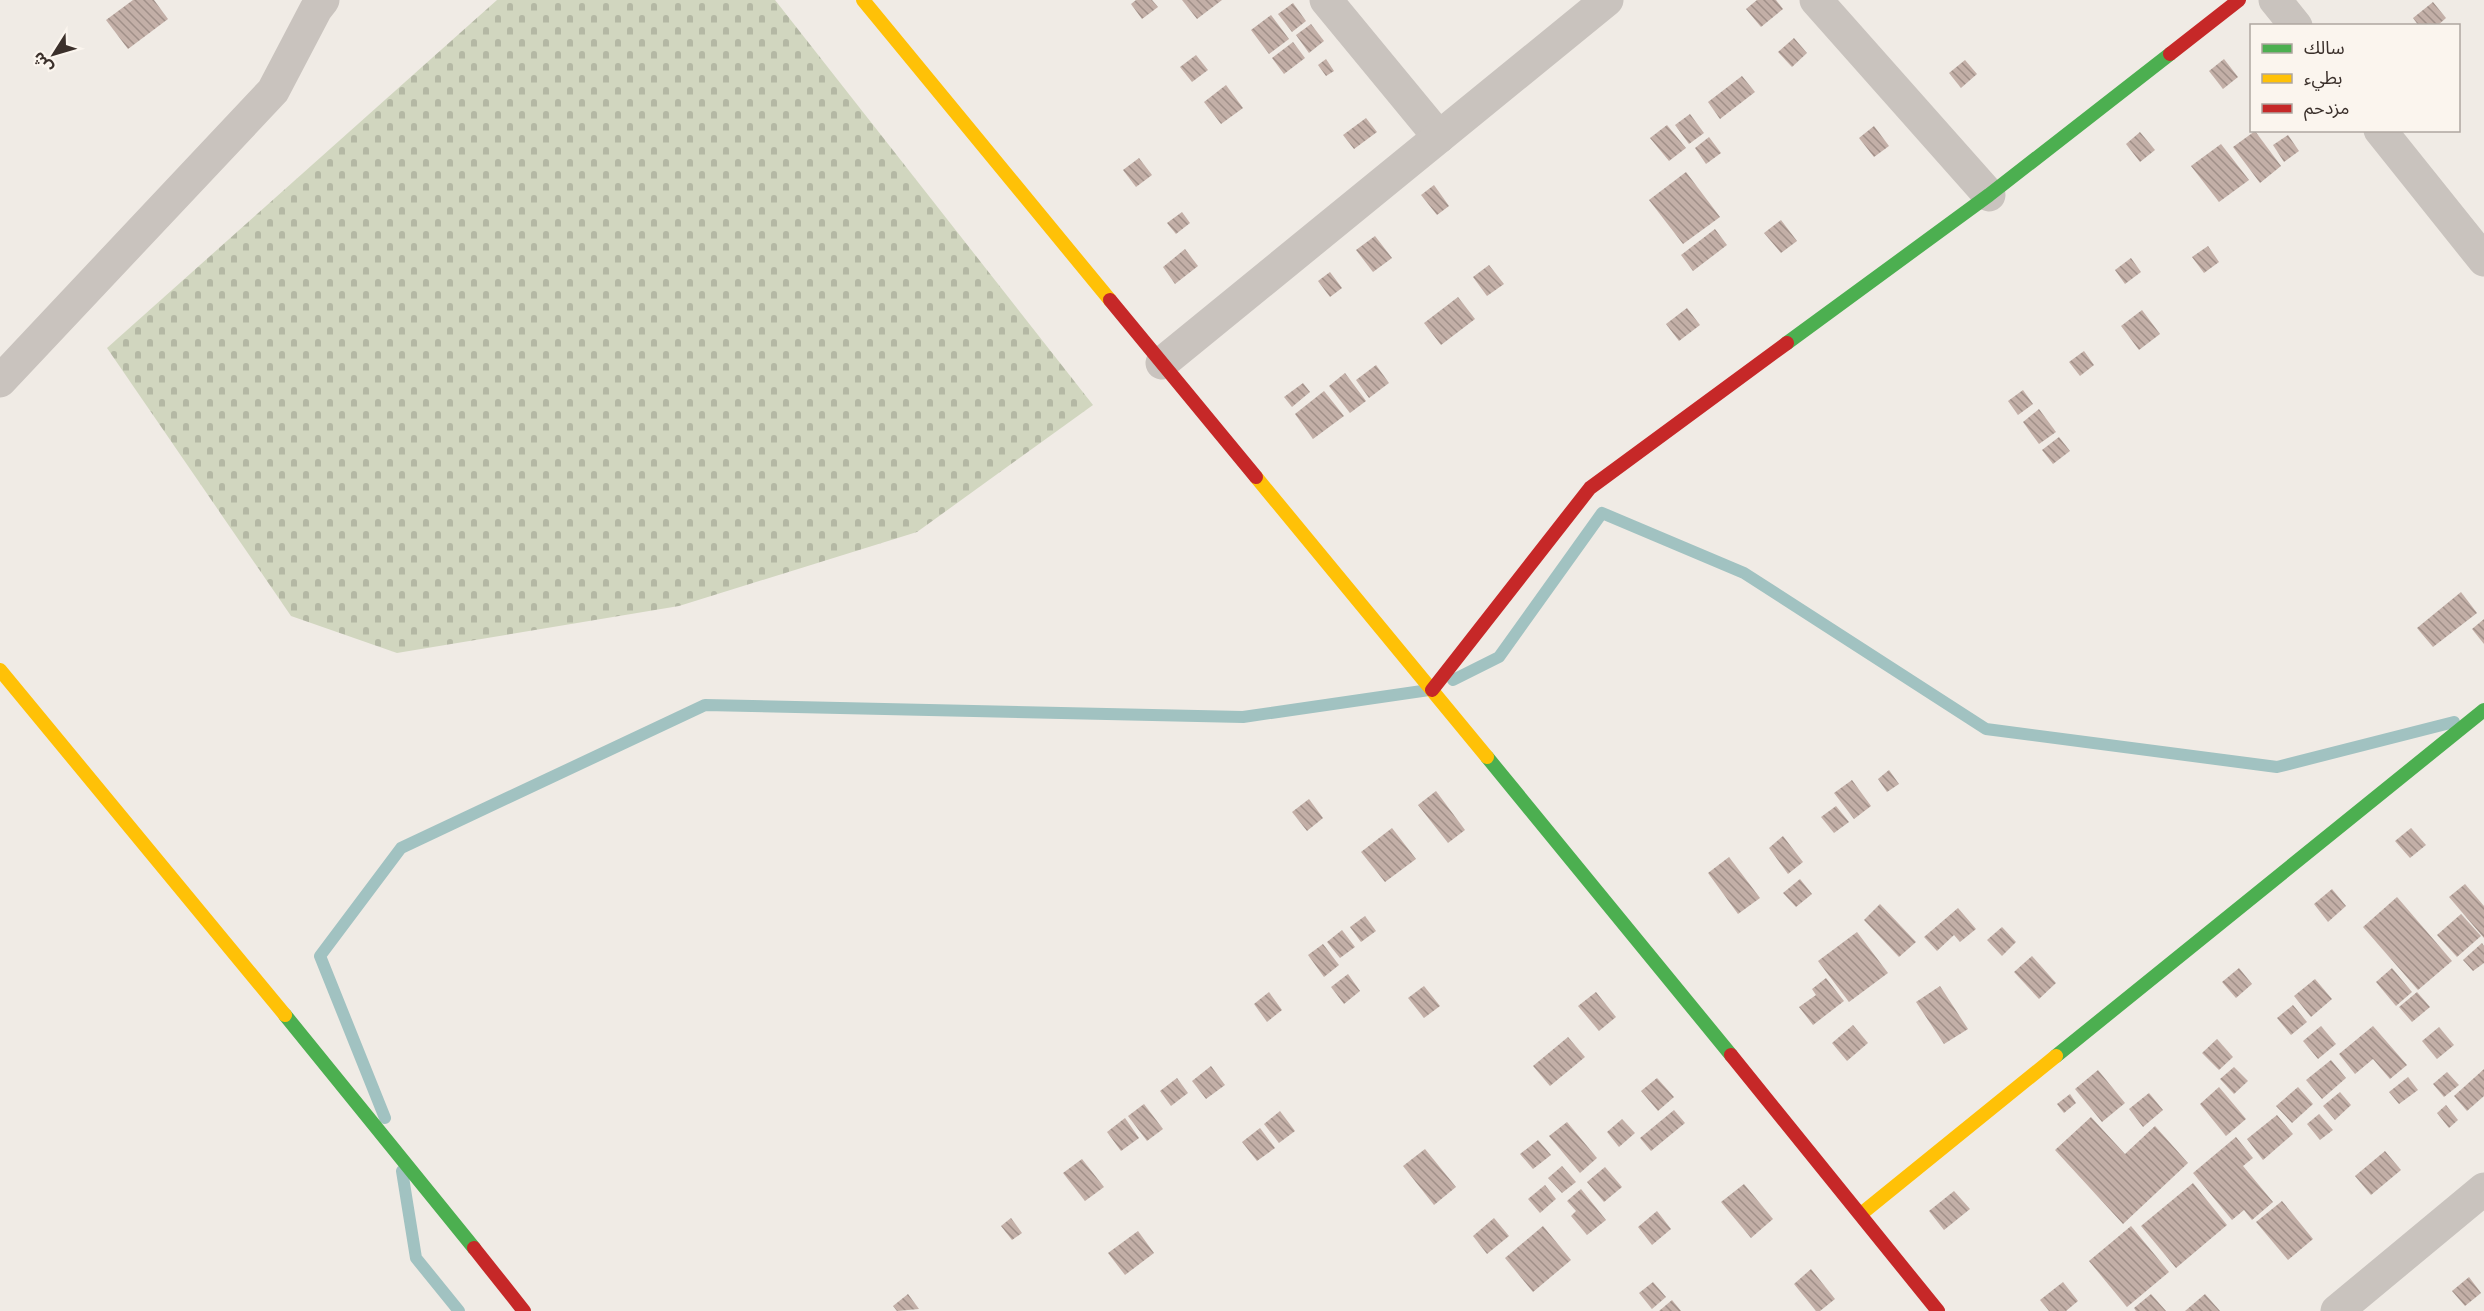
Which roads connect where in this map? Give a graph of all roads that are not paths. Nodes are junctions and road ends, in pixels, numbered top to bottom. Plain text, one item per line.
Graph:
1 (323, 0) edge
2 (863, 0) edge
3 (1326, 0) edge
4 (1607, 0) edge
5 (1816, 0) edge
6 (2239, 0) edge
7 (2275, 0) edge
8 (2294, 24) edge
9 (2382, 132) edge
10 (1439, 137) junction
11 (1989, 195) junction
12 (2484, 260) edge
13 (1162, 363) junction
14 (0, 381) edge
15 (0, 670) edge
16 (1432, 690) junction
17 (2482, 718) edge
18 (2484, 1189) edge
19 (1861, 1214) junction
20 (524, 1311) edge
21 (1938, 1311) edge
22 (2337, 1311) edge

1 - 14 street
2 - 13 street
3 - 10 street
4 - 10 street
5 - 11 street
6 - 11 street
7 - 8 street
9 - 12 street
10 - 13 street
11 - 16 street
13 - 16 street
15 - 20 street
16 - 19 street
17 - 19 street
18 - 22 street
19 - 21 street

